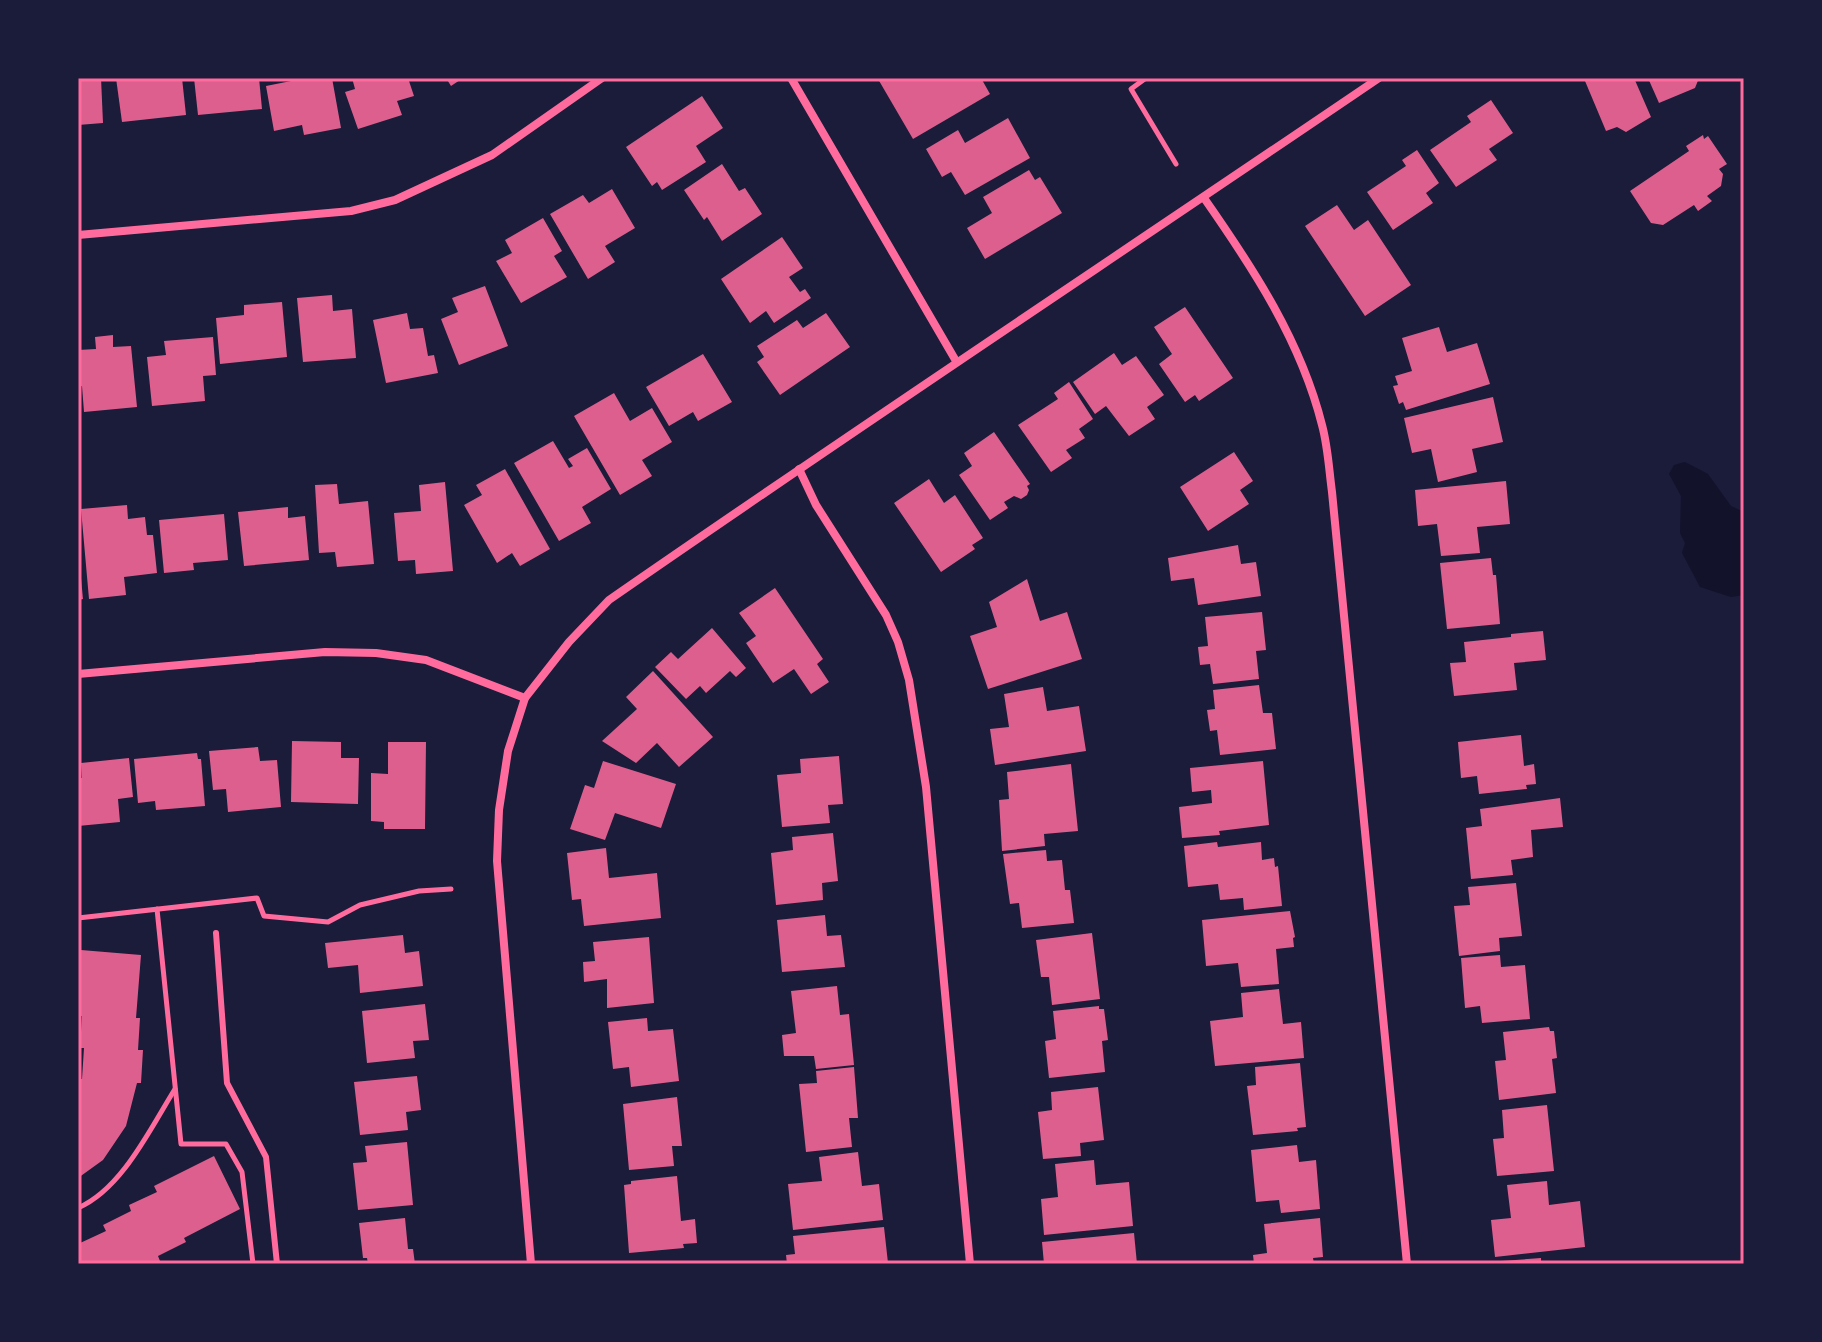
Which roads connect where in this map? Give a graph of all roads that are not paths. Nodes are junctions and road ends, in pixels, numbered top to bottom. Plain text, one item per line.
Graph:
1 (602, 78) edge
2 (791, 78) edge
3 (1379, 78) edge
4 (1204, 198) junction
5 (78, 235) edge
6 (956, 361) junction
7 (799, 469) junction
8 (78, 674) edge
9 (525, 698) junction
10 (216, 933) dead end
11 (277, 1264) edge
12 (531, 1264) edge
13 (970, 1264) edge
14 (1407, 1264) edge

1 - 5 street
2 - 6 street
3 - 4 street
4 - 6 street
4 - 14 street
6 - 7 street
7 - 9 street
7 - 13 street
8 - 9 street
9 - 12 street
10 - 11 lane

